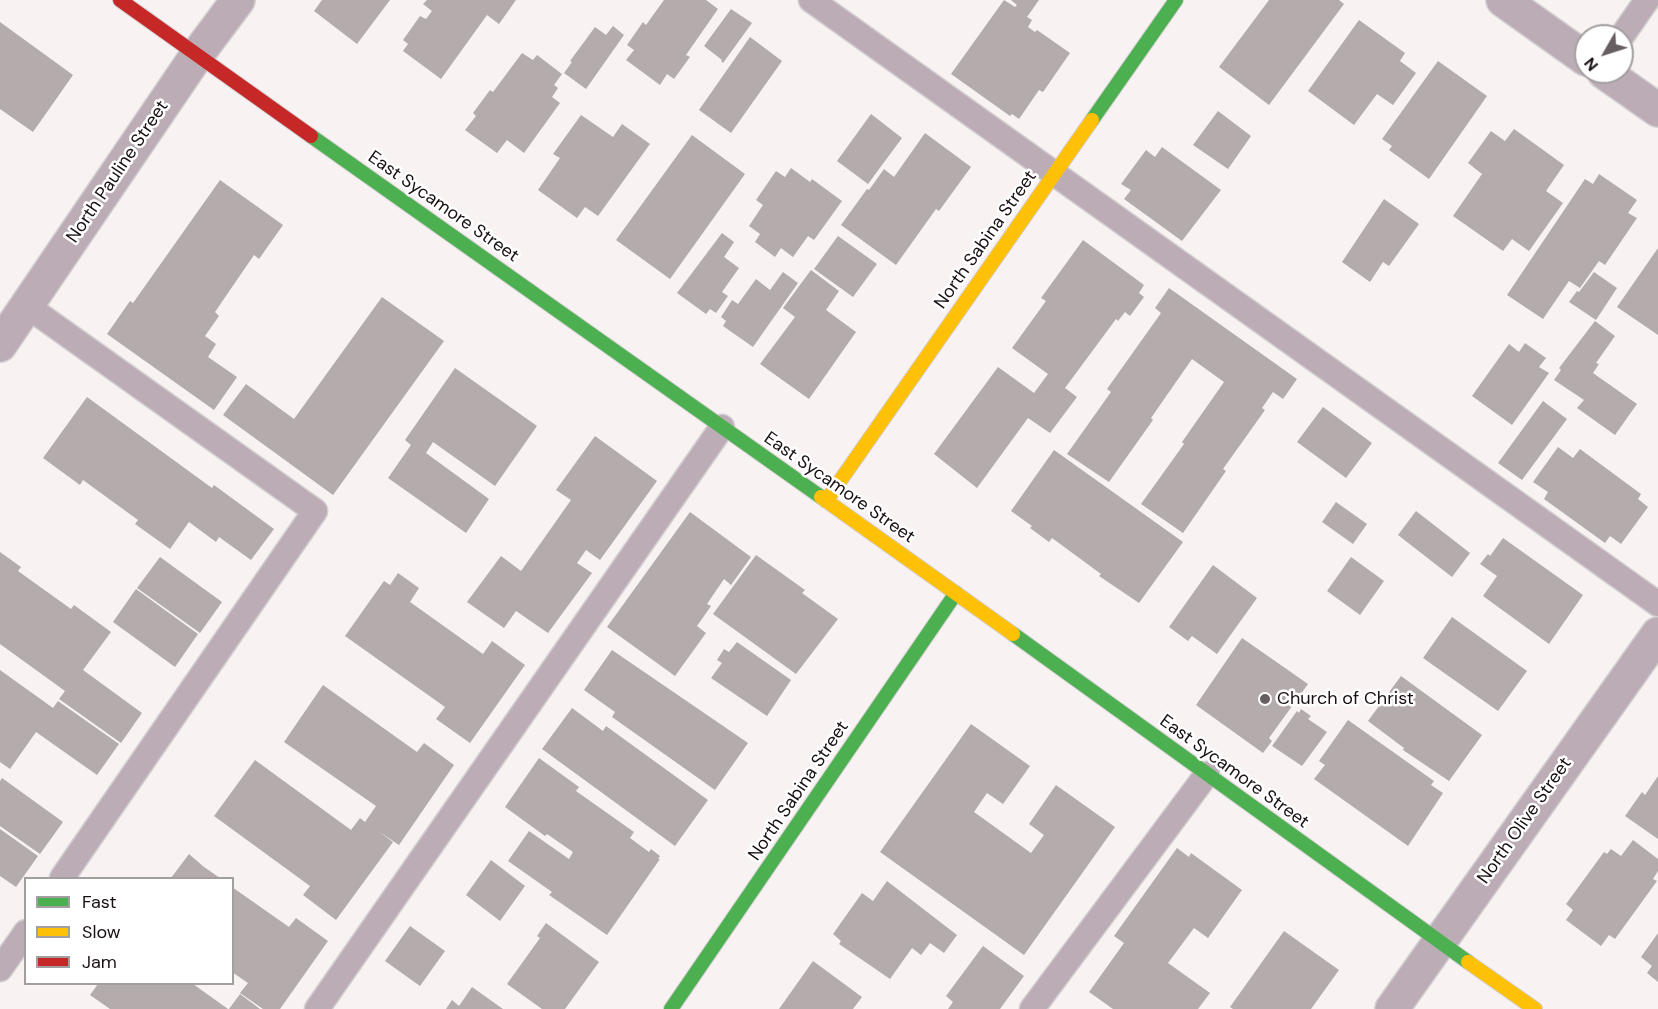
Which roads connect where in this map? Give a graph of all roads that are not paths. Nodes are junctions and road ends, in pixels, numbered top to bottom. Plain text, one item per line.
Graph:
1 (120, 0) edge
2 (238, 0) edge
3 (811, 0) edge
4 (1176, 0) edge
5 (1503, 0) edge
6 (1647, 0) edge
7 (1630, 24) edge
8 (1574, 50) edge
9 (197, 55) junction
10 (1621, 84) edge
11 (1658, 110) edge
12 (1055, 174) junction
13 (27, 306) junction
14 (0, 345) edge
15 (722, 427) junction
16 (826, 501) junction
17 (956, 593) junction
18 (1658, 604) edge
19 (1658, 634) edge
20 (1207, 774) junction
21 (63, 877) edge
22 (24, 935) edge
23 (1439, 942) junction
24 (0, 969) edge
25 (317, 1009) edge
26 (671, 1009) edge
27 (1032, 1009) edge
28 (1392, 1009) edge
29 (1534, 1009) edge

1 - 9 street, East Sycamore Street
2 - 9 street, North Pauline Street
3 - 12 lane
4 - 12 street, North Sabina Street
5 - 8 street
6 - 7 lane
9 - 13 street, North Pauline Street
9 - 15 street, East Sycamore Street
10 - 11 street
12 - 16 street, North Sabina Street
12 - 18 lane
13 - 14 street, North Pauline Street
13 - 21 lane
15 - 16 street, East Sycamore Street
15 - 25 lane
16 - 17 street, East Sycamore Street
17 - 20 street, East Sycamore Street
17 - 26 street, North Sabina Street
19 - 23 street, North Olive Street
20 - 23 street, East Sycamore Street
20 - 27 lane
22 - 24 lane
23 - 28 street, North Olive Street
23 - 29 street, East Sycamore Street

